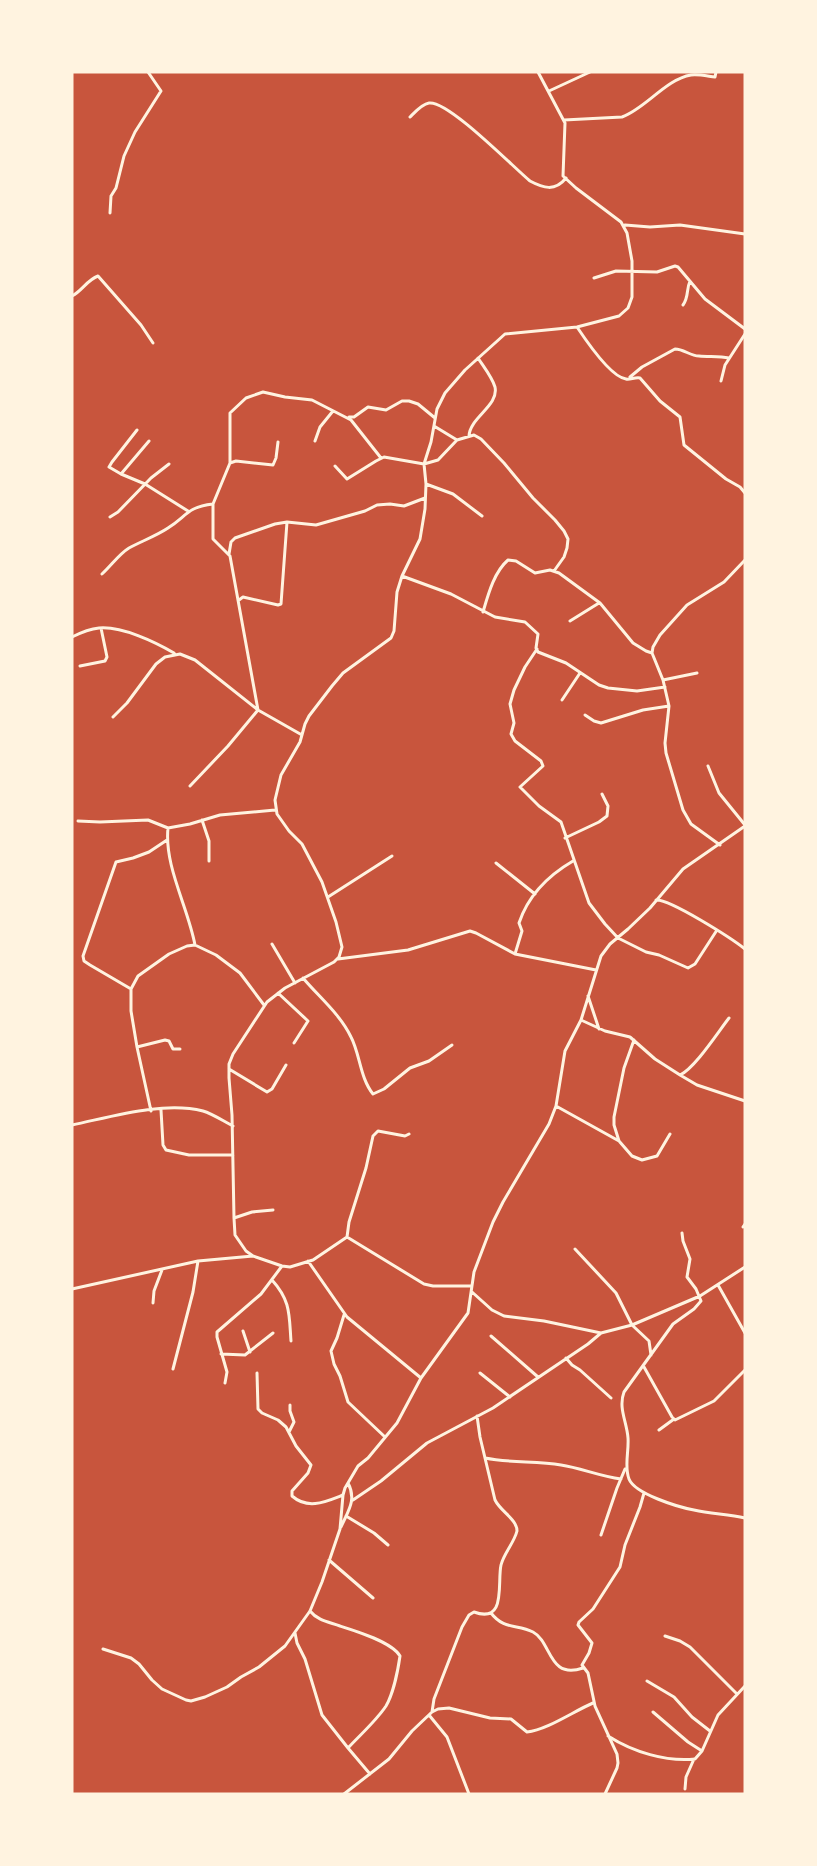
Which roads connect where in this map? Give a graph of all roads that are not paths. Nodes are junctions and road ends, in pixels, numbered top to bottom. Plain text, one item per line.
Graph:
1 (148, 72) edge
2 (538, 72) edge
3 (590, 72) edge
4 (716, 72) edge
5 (549, 91) junction
6 (410, 117) dead end
7 (564, 120) junction
8 (566, 178) junction
9 (110, 213) dead end
10 (624, 225) junction
11 (745, 234) edge
12 (632, 272) junction
13 (594, 278) dead end
14 (690, 281) junction
15 (72, 296) edge
16 (683, 304) dead end
17 (577, 327) junction
18 (745, 332) edge
19 (153, 343) dead end
20 (478, 358) junction
21 (729, 358) junction
22 (629, 378) junction
23 (721, 381) dead end
24 (333, 411) junction
25 (347, 418) junction
26 (435, 418) junction
27 (434, 426) junction
28 (137, 430) dead end
29 (469, 436) junction
30 (457, 440) junction
31 (149, 441) dead end
32 (315, 441) dead end
33 (278, 442) dead end
34 (381, 458) junction
35 (230, 463) junction
36 (169, 464) dead end
37 (424, 464) junction
38 (334, 466) dead end
39 (121, 474) junction
40 (144, 484) junction
41 (426, 484) junction
42 (745, 493) edge
43 (425, 498) junction
44 (213, 504) junction
45 (188, 511) junction
46 (482, 516) dead end
47 (110, 517) dead end
48 (287, 522) junction
49 (229, 554) junction
50 (745, 560) edge
51 (554, 571) junction
52 (102, 574) dead end
53 (402, 576) junction
54 (238, 600) junction
55 (600, 603) junction
56 (483, 612) junction
57 (570, 621) dead end
58 (101, 628) junction
59 (72, 637) edge
60 (537, 649) junction
61 (652, 653) junction
62 (176, 654) junction
63 (80, 666) dead end
64 (580, 673) junction
65 (697, 674) dead end
66 (663, 680) junction
67 (665, 687) junction
68 (562, 700) dead end
69 (669, 706) junction
70 (258, 710) junction
71 (585, 715) dead end
72 (113, 717) dead end
73 (302, 735) junction
74 (708, 766) dead end
75 (190, 786) dead end
76 (602, 794) dead end
77 (275, 810) junction
78 (202, 820) junction
79 (78, 821) dead end
80 (745, 826) edge
81 (168, 828) junction
82 (565, 838) junction
83 (167, 840) junction
84 (720, 845) junction
85 (392, 856) dead end
86 (209, 861) dead end
87 (573, 861) junction
88 (496, 863) dead end
89 (535, 894) junction
90 (328, 897) junction
91 (656, 900) junction
92 (717, 930) junction
93 (618, 938) junction
94 (272, 944) dead end
95 (195, 945) junction
96 (745, 949) edge
97 (515, 954) junction
98 (338, 959) junction
99 (596, 970) junction
100 (303, 978) junction
101 (295, 983) junction
102 (131, 989) junction
103 (278, 993) junction
104 (588, 996) junction
105 (264, 1005) junction
106 (729, 1018) dead end
107 (581, 1020) junction
108 (599, 1029) junction
109 (634, 1040) junction
110 (294, 1043) dead end
111 (452, 1045) dead end
112 (137, 1047) junction
113 (180, 1049) dead end
114 (286, 1065) dead end
115 (229, 1069) junction
116 (680, 1075) junction
117 (745, 1101) edge
118 (556, 1106) junction
119 (161, 1109) junction
120 (151, 1111) junction
121 (72, 1125) edge
122 (233, 1126) junction
123 (409, 1134) dead end
124 (670, 1134) dead end
125 (619, 1141) junction
126 (233, 1155) junction
127 (273, 1210) dead end
128 (234, 1218) junction
129 (682, 1233) dead end
130 (347, 1237) junction
131 (575, 1249) dead end
132 (253, 1256) junction
133 (198, 1261) junction
134 (308, 1261) junction
135 (282, 1266) junction
136 (745, 1267) edge
137 (162, 1270) junction
138 (272, 1280) junction
139 (718, 1285) junction
140 (472, 1286) junction
141 (72, 1289) edge
142 (472, 1292) junction
143 (700, 1296) junction
144 (153, 1303) dead end
145 (344, 1315) junction
146 (632, 1325) junction
147 (243, 1331) dead end
148 (273, 1333) dead end
149 (600, 1333) junction
150 (745, 1333) edge
151 (491, 1336) dead end
152 (291, 1341) dead end
153 (250, 1352) junction
154 (221, 1354) junction
155 (651, 1355) junction
156 (566, 1358) junction
157 (644, 1367) junction
158 (172, 1369) dead end
159 (745, 1370) edge
160 (257, 1373) dead end
161 (480, 1373) dead end
162 (538, 1377) junction
163 (422, 1378) junction
164 (225, 1383) dead end
165 (510, 1397) junction
166 (612, 1398) dead end
167 (290, 1405) dead end
168 (477, 1416) junction
169 (674, 1419) junction
170 (659, 1430) dead end
171 (289, 1431) junction
172 (385, 1437) junction
173 (485, 1458) junction
174 (625, 1469) junction
175 (621, 1479) junction
176 (348, 1483) junction
177 (644, 1492) junction
178 (342, 1495) junction
179 (353, 1500) junction
180 (346, 1516) junction
181 (745, 1518) edge
182 (340, 1528) junction
183 (601, 1535) dead end
184 (388, 1545) dead end
185 (329, 1560) junction
186 (373, 1598) dead end
187 (310, 1611) junction
188 (490, 1612) junction
189 (296, 1633) junction
190 (665, 1636) dead end
191 (103, 1649) dead end
192 (583, 1668) junction
193 (647, 1681) dead end
194 (745, 1686) edge
195 (737, 1694) junction
196 (594, 1703) junction
197 (653, 1712) dead end
198 (430, 1714) junction
199 (710, 1731) junction
200 (607, 1735) junction
201 (348, 1748) junction
202 (702, 1751) junction
203 (694, 1759) junction
204 (370, 1774) junction
205 (685, 1789) dead end
206 (344, 1794) edge
207 (469, 1794) edge
208 (605, 1794) edge

1 - 9 street
2 - 5 street
3 - 5 street
4 - 7 street
5 - 7 street
6 - 8 street
7 - 8 street
8 - 10 street
10 - 11 street
10 - 12 street
12 - 13 street
12 - 14 street
12 - 17 street
14 - 16 street
14 - 18 street
15 - 19 street
17 - 20 street
17 - 22 street
18 - 21 street
20 - 26 street
20 - 29 street
21 - 22 street
21 - 23 street
22 - 42 street
24 - 25 street
24 - 32 street
24 - 35 street
25 - 26 street
25 - 34 street
26 - 27 street
27 - 30 street
27 - 37 street
28 - 39 street
29 - 30 street
29 - 51 street
30 - 37 street
31 - 39 street
33 - 35 street
34 - 37 street
34 - 38 street
35 - 44 street
36 - 40 street
37 - 41 street
39 - 40 street
40 - 45 street
40 - 47 street
41 - 43 street
41 - 46 street
43 - 48 street
43 - 53 street
44 - 45 street
44 - 49 street
45 - 52 street
48 - 49 street
48 - 54 street
49 - 54 street
50 - 61 street
51 - 55 street
51 - 56 street
53 - 56 street
53 - 73 street
54 - 70 street
55 - 57 street
55 - 61 street
56 - 60 street
58 - 59 street
58 - 62 street
58 - 63 street
60 - 64 street
60 - 82 street
61 - 66 street
62 - 70 street
62 - 72 street
64 - 67 street
64 - 68 street
65 - 66 street
66 - 67 street
67 - 69 street
69 - 71 street
69 - 84 street
70 - 73 street
70 - 75 street
73 - 77 street
74 - 80 street
76 - 82 street
77 - 78 street
77 - 90 street
78 - 81 street
78 - 86 street
79 - 81 street
80 - 84 street
81 - 83 street
82 - 87 street
83 - 95 street
83 - 102 street
84 - 91 street
85 - 90 street
87 - 89 street
87 - 93 street
88 - 89 street
89 - 97 street
90 - 98 street
91 - 92 street
91 - 93 street
92 - 93 street
92 - 96 street
93 - 99 street
94 - 101 street
95 - 102 street
95 - 105 street
97 - 98 street
97 - 99 street
98 - 100 street
99 - 104 street
100 - 101 street
100 - 111 street
101 - 103 street
102 - 112 street
103 - 105 street
103 - 110 street
104 - 107 street
104 - 108 street
105 - 115 street
106 - 116 street
107 - 108 street
107 - 118 street
108 - 109 street
109 - 116 street
109 - 125 street
112 - 113 street
112 - 120 street
114 - 115 street
115 - 122 street
116 - 117 street
118 - 125 street
118 - 140 street
119 - 120 street
119 - 122 street
119 - 126 street
120 - 121 street
122 - 126 street
123 - 130 street
124 - 125 street
126 - 128 street
127 - 128 street
128 - 132 street
129 - 143 street
130 - 134 street
130 - 140 street
131 - 146 street
132 - 133 street
132 - 135 street
133 - 137 street
133 - 158 street
134 - 135 street
134 - 145 street
135 - 138 street
136 - 139 street
137 - 141 street
137 - 144 street
138 - 152 street
138 - 154 street
139 - 143 street
139 - 150 street
140 - 142 street
142 - 149 street
142 - 163 street
143 - 146 street
143 - 155 street
145 - 163 street
145 - 172 street
146 - 149 street
146 - 155 street
147 - 153 street
148 - 153 street
149 - 156 street
151 - 162 street
153 - 154 street
154 - 164 street
155 - 157 street
156 - 162 street
156 - 166 street
157 - 169 street
157 - 174 street
159 - 169 street
160 - 171 street
161 - 165 street
162 - 165 street
163 - 172 street
165 - 168 street
167 - 171 street
168 - 173 street
168 - 179 street
169 - 170 street
171 - 178 street
172 - 176 street
173 - 175 street
173 - 188 street
174 - 175 street
174 - 177 street
175 - 183 street
176 - 178 street
176 - 179 street
177 - 181 street
177 - 192 street
178 - 182 street
179 - 180 street
180 - 182 street
180 - 184 street
182 - 185 street
185 - 186 street
185 - 187 street
187 - 189 street
187 - 201 street
188 - 192 street
188 - 198 street
189 - 191 street
189 - 201 street
190 - 195 street
192 - 196 street
193 - 199 street
194 - 195 street
195 - 199 street
196 - 198 street
196 - 200 street
197 - 202 street
198 - 204 street
198 - 207 street
199 - 202 street
200 - 203 street
200 - 208 street
201 - 204 street
202 - 203 street
203 - 205 street
204 - 206 street

